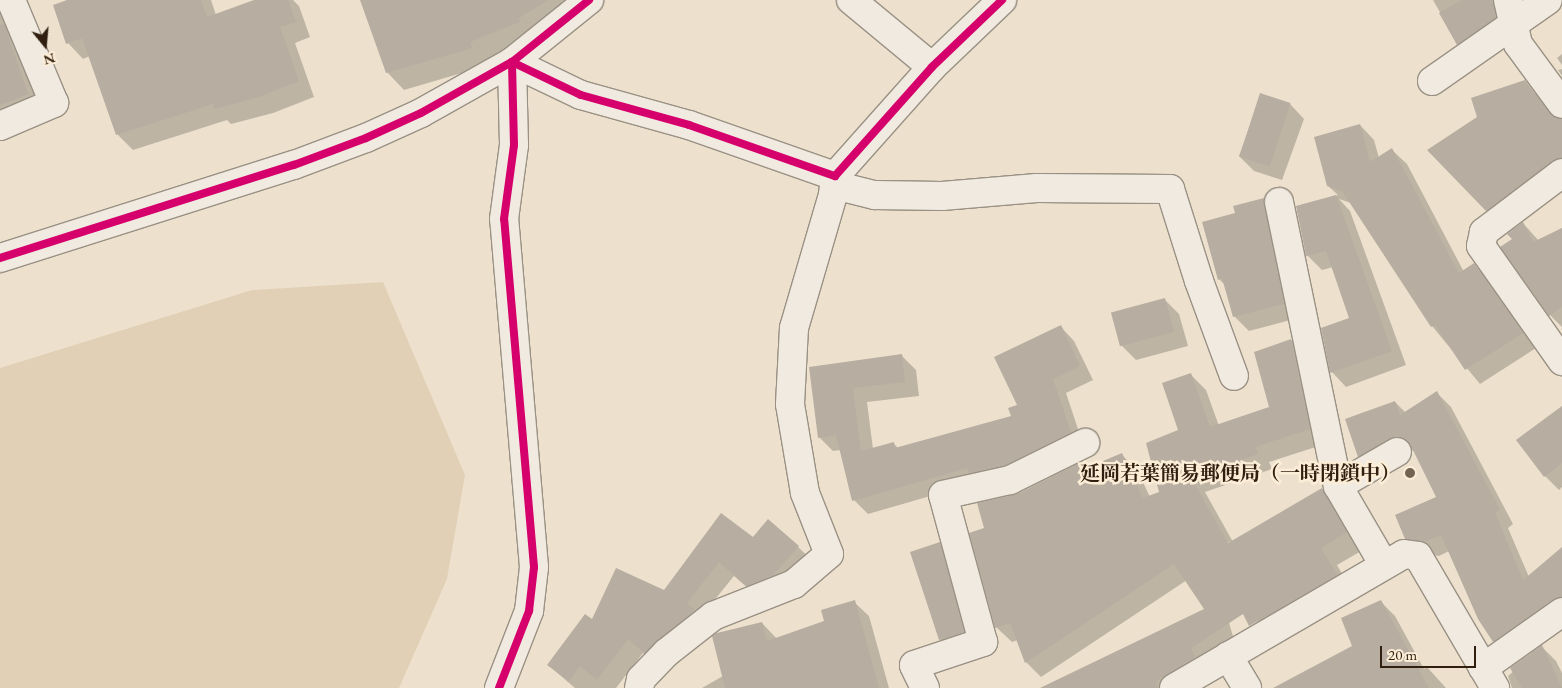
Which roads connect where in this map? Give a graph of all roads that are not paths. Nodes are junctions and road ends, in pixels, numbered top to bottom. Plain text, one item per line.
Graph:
1 (11, 0) edge
2 (589, 0) edge
3 (851, 0) edge
4 (1002, 0) edge
5 (1548, 0) edge
6 (1511, 12) edge
7 (512, 62) junction
8 (932, 67) junction
9 (1432, 81) dead end
10 (1562, 104) edge
11 (0, 126) edge
12 (1562, 173) edge
13 (834, 176) junction
14 (1279, 202) dead end
15 (0, 258) edge
16 (1562, 361) edge
17 (1234, 376) dead end
18 (1086, 443) dead end
19 (1397, 452) dead end
20 (1338, 486) junction
21 (1384, 564) junction
22 (1562, 612) edge
23 (1228, 656) junction
24 (1489, 678) edge
25 (499, 688) edge
26 (639, 688) edge
27 (925, 688) edge
28 (1174, 688) edge
29 (1248, 688) edge

1 - 11 street
2 - 7 street
3 - 8 street
4 - 8 street
5 - 6 street
6 - 9 street
6 - 10 street
7 - 13 street
7 - 15 street
7 - 25 street
8 - 13 street
12 - 16 street
13 - 17 street
13 - 26 street
14 - 20 street
18 - 27 street
19 - 20 street
20 - 21 street
21 - 23 street
21 - 24 street
22 - 24 street
23 - 28 street
23 - 29 street

